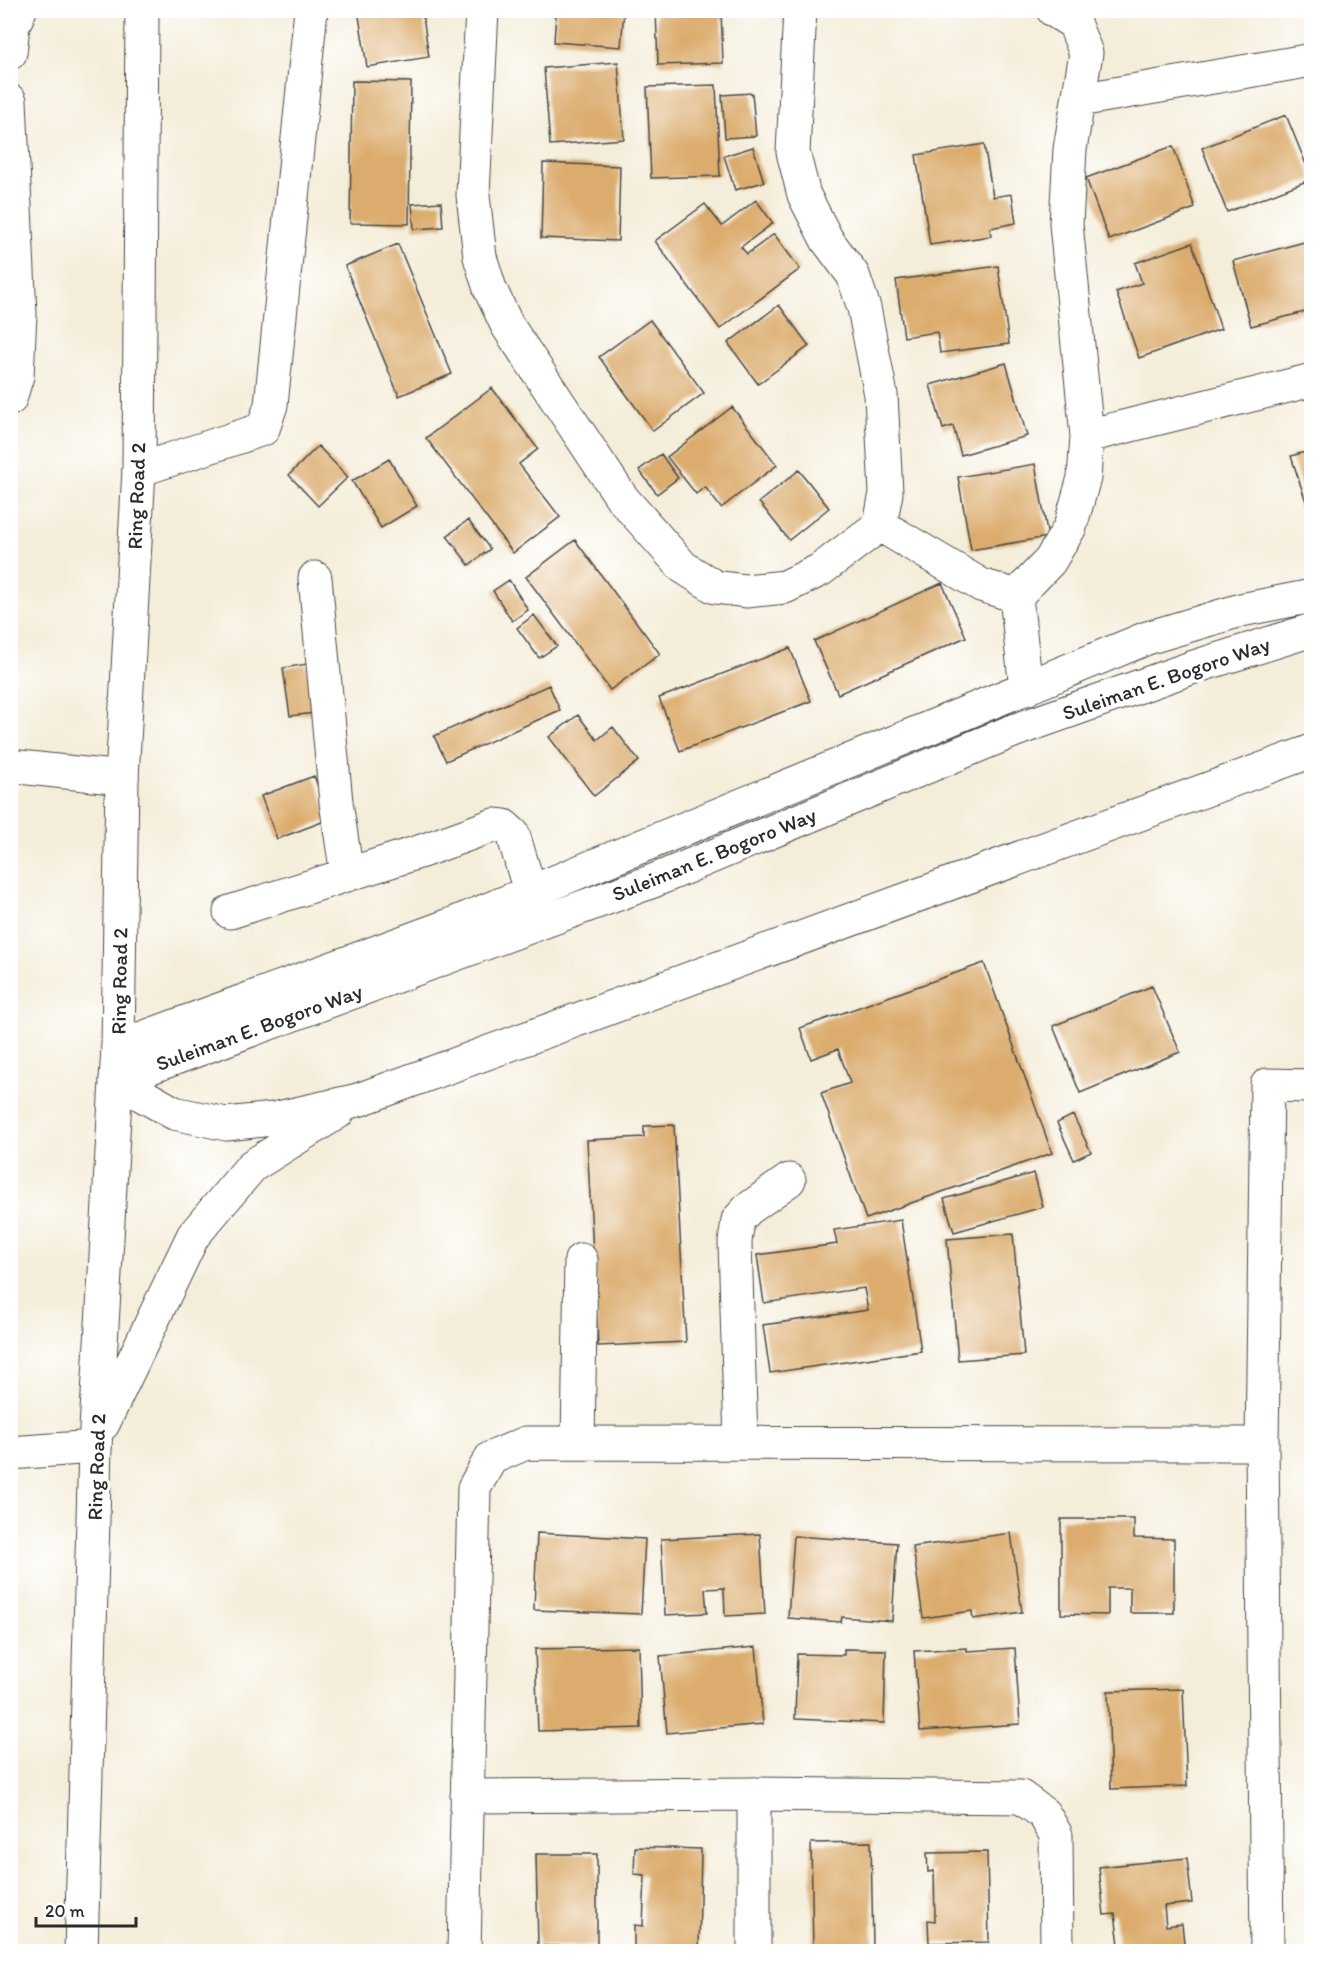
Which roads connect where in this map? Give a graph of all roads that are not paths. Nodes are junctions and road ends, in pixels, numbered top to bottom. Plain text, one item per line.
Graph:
1 (20, 10) edge
2 (142, 10) edge
3 (310, 10) edge
4 (482, 10) edge
5 (800, 10) edge
6 (1053, 10) edge
7 (10, 53) edge
8 (1311, 60) edge
9 (1079, 100) junction
10 (10, 101) edge
11 (1311, 380) edge
12 (10, 399) edge
13 (1087, 436) junction
14 (139, 470) junction
15 (880, 525) junction
16 (315, 578) dead end
17 (1016, 596) junction
18 (1311, 596) edge
19 (1241, 610) junction
20 (1184, 627) junction
21 (1311, 630) edge
22 (1247, 650) junction
23 (1191, 668) junction
24 (1026, 688) junction
25 (1311, 751) edge
26 (10, 766) edge
27 (122, 778) junction
28 (347, 875) junction
29 (530, 891) junction
30 (230, 912) dead end
31 (118, 1047) junction
32 (116, 1080) junction
33 (1311, 1086) edge
34 (358, 1100) junction
35 (789, 1180) dead end
36 (581, 1260) dead end
37 (96, 1442) junction
38 (578, 1443) junction
39 (741, 1443) junction
40 (1262, 1444) junction
41 (10, 1453) edge
42 (754, 1794) junction
43 (467, 1796) junction
44 (81, 1952) edge
45 (464, 1952) edge
46 (754, 1952) edge
47 (1057, 1952) edge
48 (1267, 1952) edge

1 - 7 street
2 - 14 street, Ring Road 2
3 - 14 street
4 - 15 street
5 - 15 street
6 - 9 street
8 - 9 street
9 - 13 street
10 - 12 street
11 - 13 street
13 - 17 street
14 - 27 street, Ring Road 2
15 - 17 street
16 - 28 street
17 - 24 street
18 - 19 street, Suleiman E. Bogoro Way
19 - 20 street, Suleiman E. Bogoro Way
19 - 22 street
20 - 23 street
20 - 24 street, Suleiman E. Bogoro Way
21 - 22 street, Suleiman E. Bogoro Way
22 - 23 street, Suleiman E. Bogoro Way
23 - 32 street, Suleiman E. Bogoro Way
24 - 29 street, Suleiman E. Bogoro Way
25 - 34 street
26 - 27 street
27 - 31 street, Ring Road 2
28 - 29 street
28 - 30 street
29 - 31 street, Suleiman E. Bogoro Way
31 - 32 street, Ring Road 2
32 - 34 street
32 - 37 street, Ring Road 2
33 - 40 street
34 - 37 street
35 - 39 street
36 - 38 street
37 - 41 street
37 - 44 street, Ring Road 2
38 - 39 street
38 - 43 street
39 - 40 street
40 - 48 street
42 - 43 street
42 - 46 street
42 - 47 street
43 - 45 street

